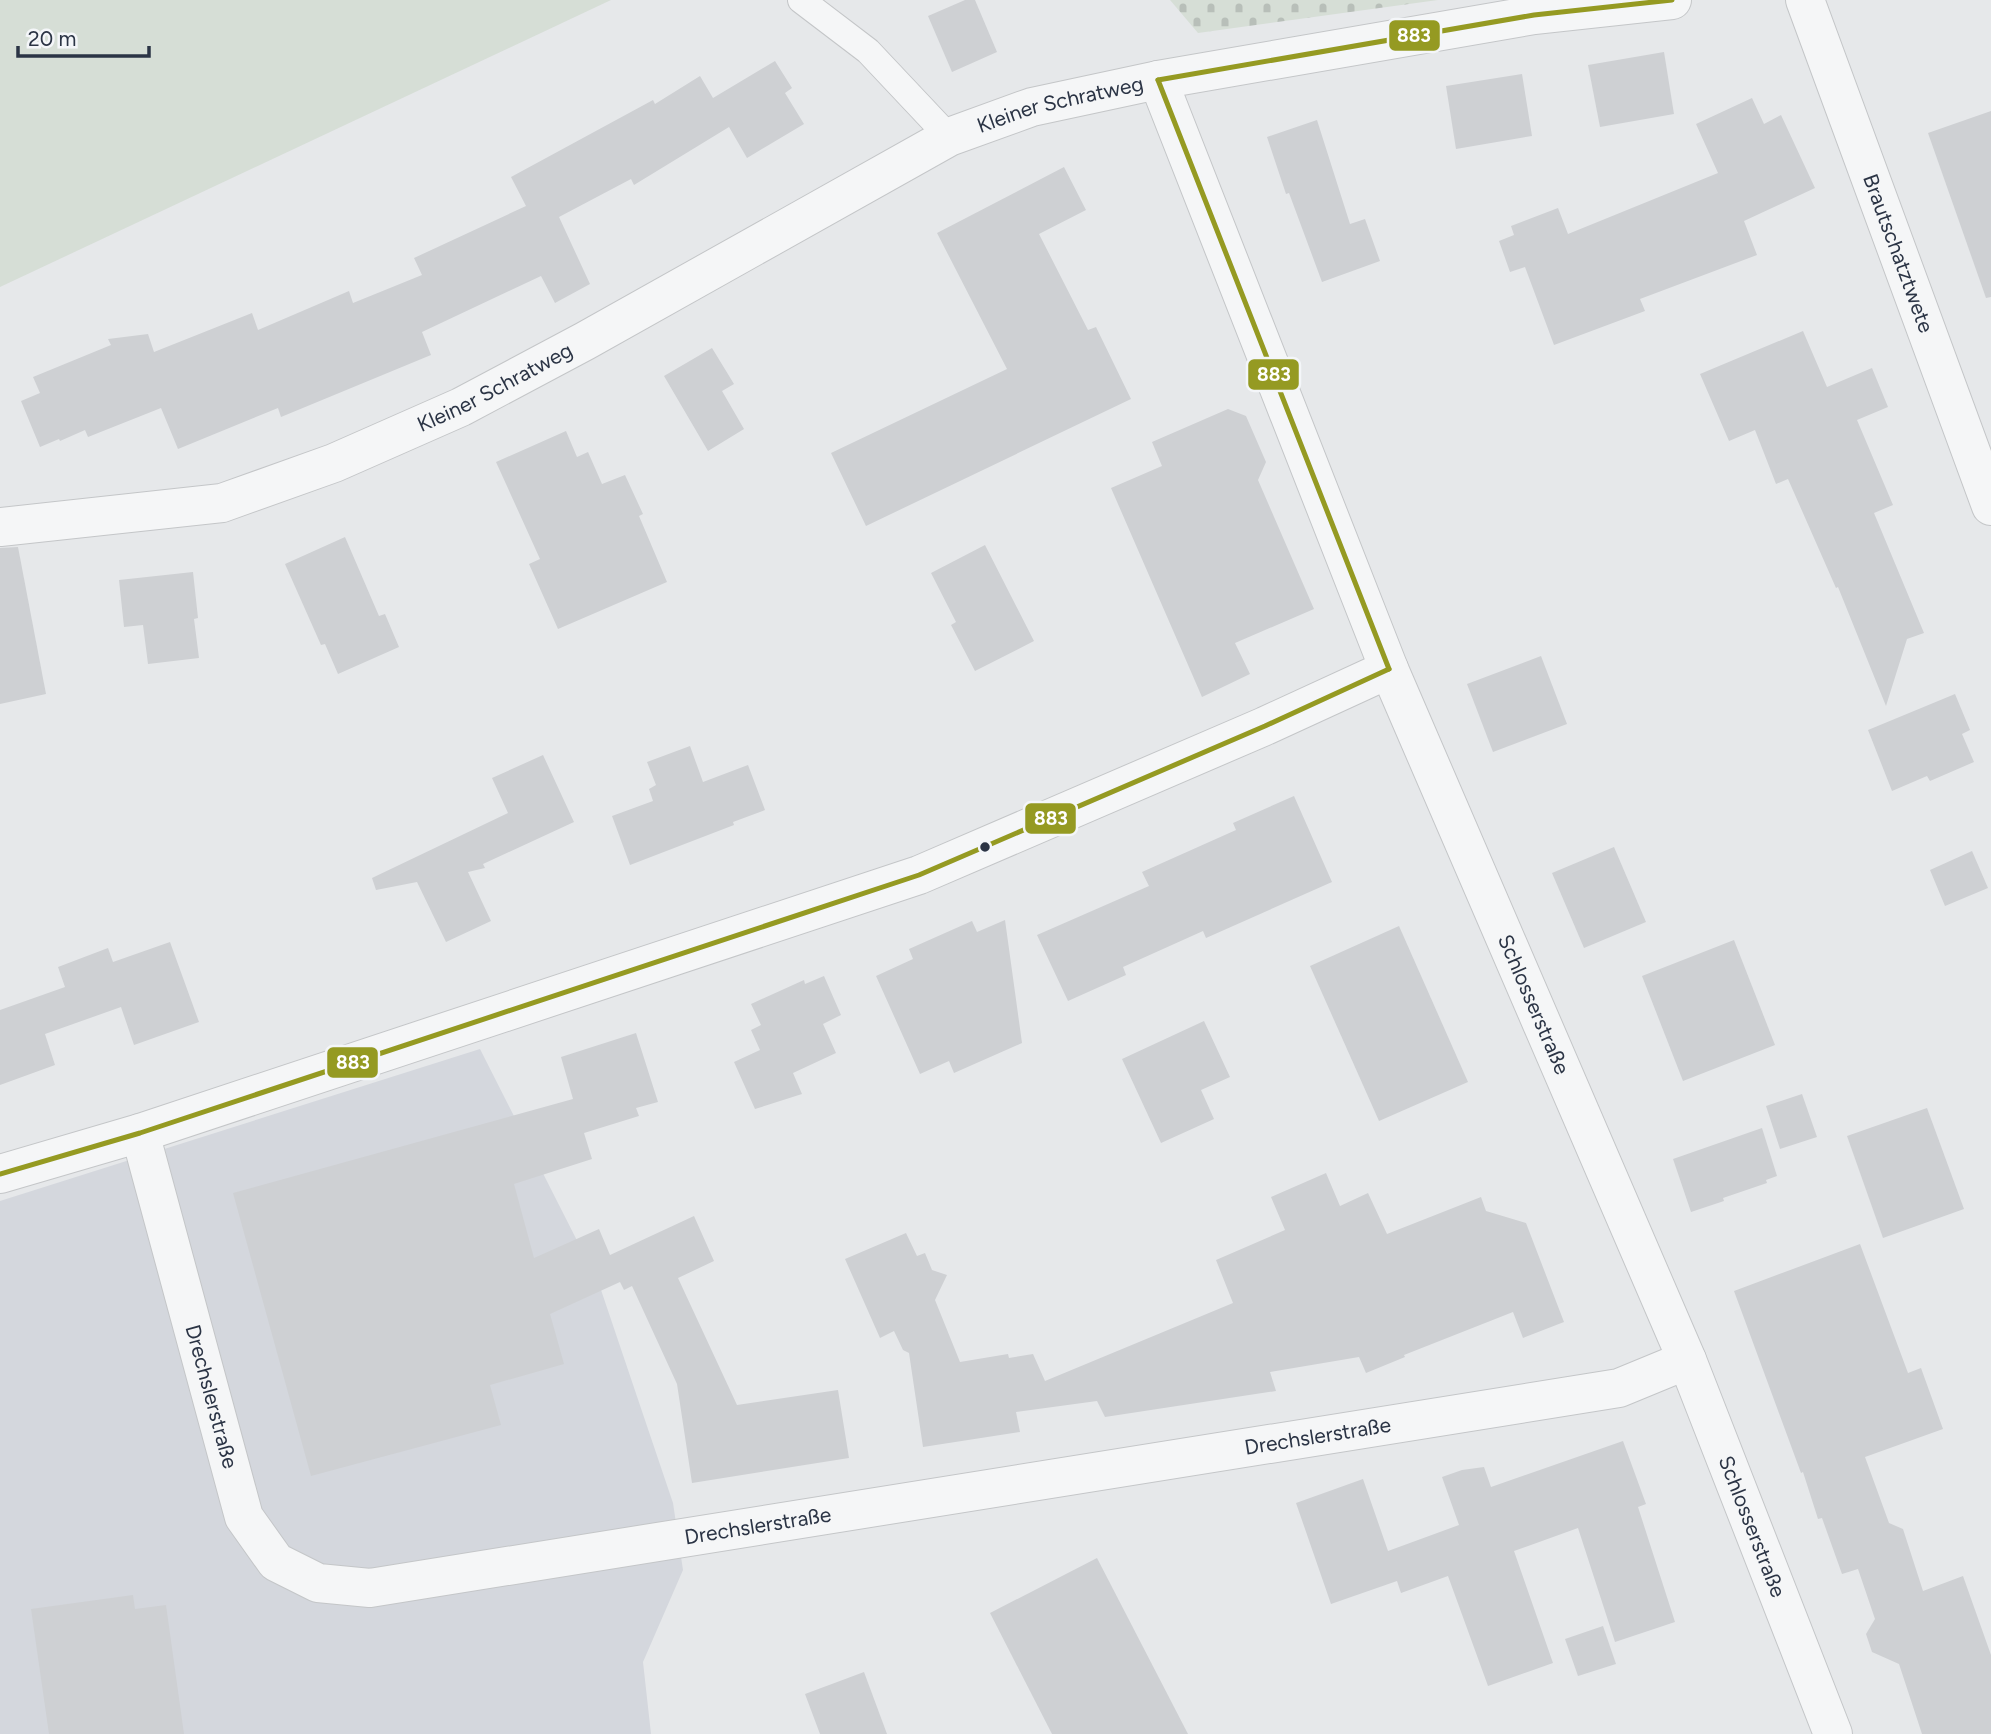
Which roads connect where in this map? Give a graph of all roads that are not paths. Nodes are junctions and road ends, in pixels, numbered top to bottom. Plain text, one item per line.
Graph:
1 (802, 0) edge
2 (1672, 0) edge
3 (1805, 0) edge
4 (1158, 80) junction
5 (949, 137) junction
6 (1991, 506) edge
7 (0, 527) edge
8 (1388, 669) junction
9 (140, 1133) junction
10 (0, 1174) edge
11 (1687, 1360) junction
12 (1833, 1734) edge

1 - 5 lane, Kleiner Schratweg
2 - 4 street, Kleiner Schratweg
3 - 6 street, Brautschatztwete
4 - 5 street, Kleiner Schratweg
4 - 8 street, Schlosserstraße
5 - 7 street, Kleiner Schratweg
8 - 9 street
8 - 11 street, Schlosserstraße
9 - 10 street
9 - 11 street, Drechslerstraße
11 - 12 street, Schlosserstraße

